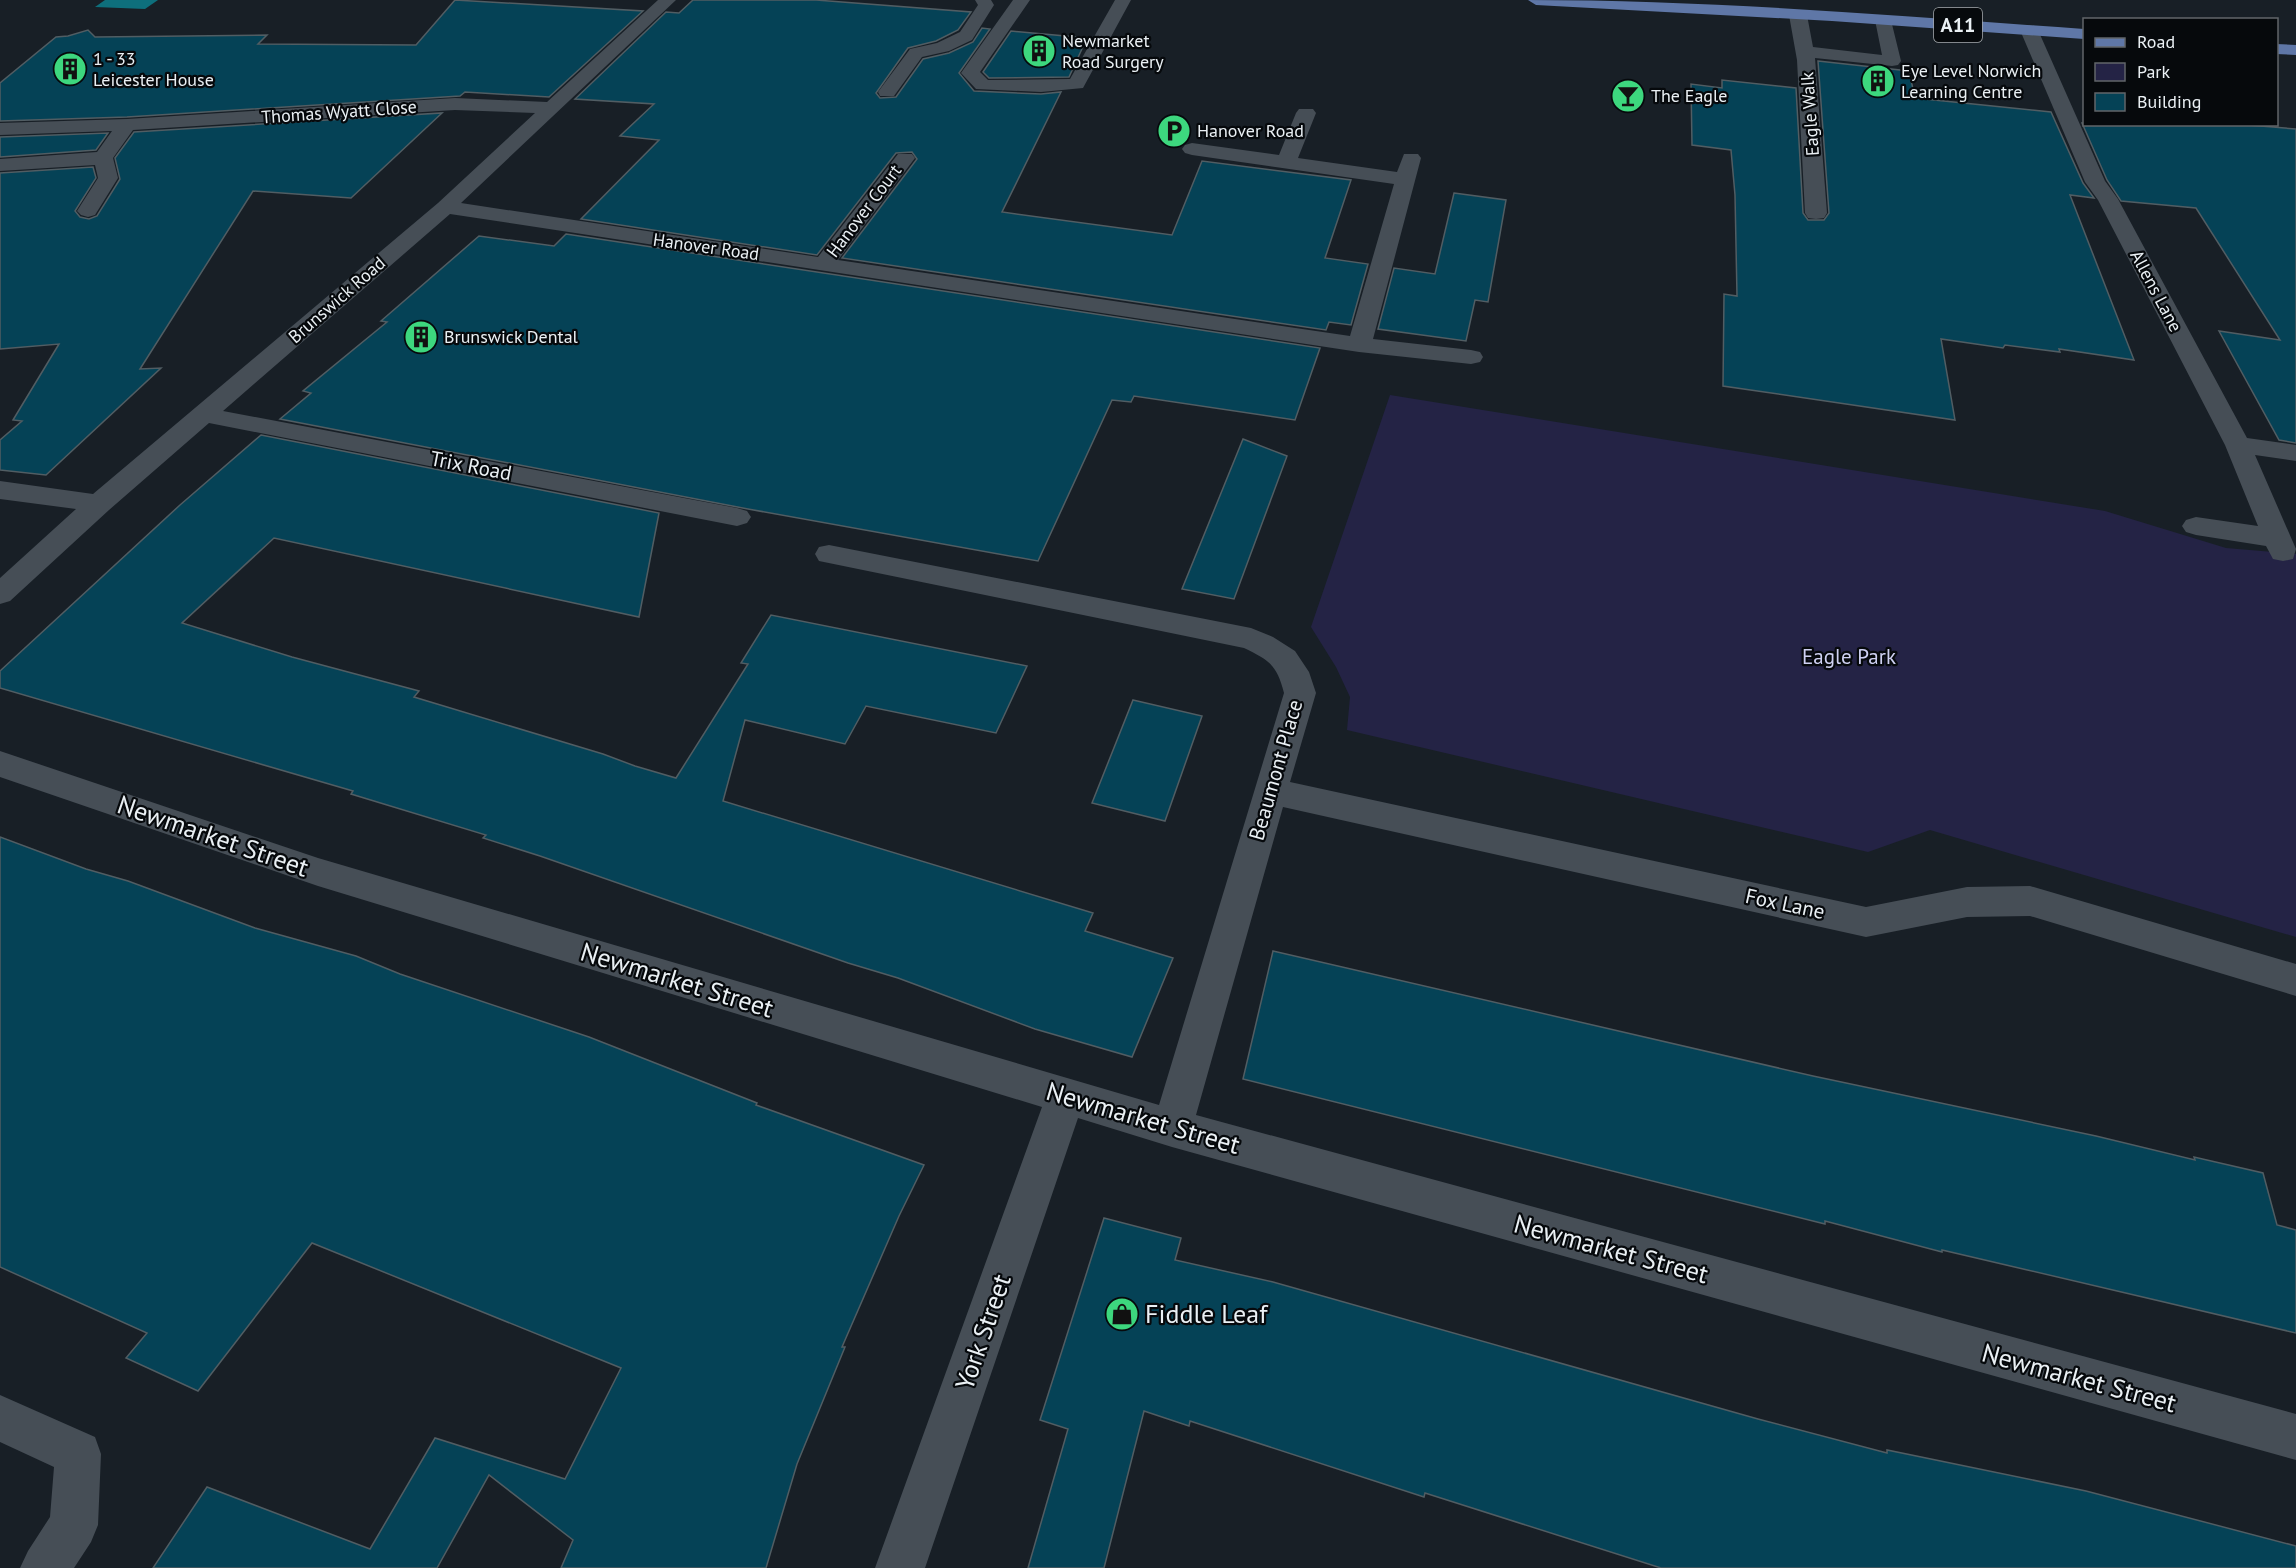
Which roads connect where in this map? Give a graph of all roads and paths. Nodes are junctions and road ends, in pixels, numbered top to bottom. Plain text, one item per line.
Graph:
1 (668, 0) edge
2 (983, 0) edge
3 (1022, 0) edge
4 (1124, 0) edge
5 (1536, 0) edge
6 (1798, 15) junction
7 (1884, 20) junction
8 (2029, 30) junction
9 (2083, 34) edge
10 (2278, 48) edge
11 (2296, 50) edge
12 (1805, 52) junction
13 (887, 92) dead end
14 (551, 108) junction
15 (1306, 113) dead end
16 (127, 125) junction
17 (0, 129) edge
18 (1192, 149) dead end
19 (103, 158) junction
20 (906, 158) dead end
21 (1286, 162) junction
22 (0, 165) edge
23 (445, 207) junction
24 (88, 212) dead end
25 (1816, 213) dead end
26 (824, 265) junction
27 (1359, 345) junction
28 (1472, 357) dead end
29 (205, 415) junction
30 (2238, 445) junction
31 (2296, 453) edge
32 (0, 490) edge
33 (99, 504) junction
34 (736, 517) dead end
35 (2196, 526) dead end
36 (829, 554) dead end
37 (0, 594) edge
38 (0, 764) edge
39 (1270, 791) junction
40 (2296, 980) edge
41 (1066, 1096) junction
42 (1172, 1128) junction
43 (0, 1418) edge
44 (2296, 1437) edge
45 (45, 1568) edge
46 (900, 1568) edge

1 - 14 street, Brunswick Road
2 - 13 street
3 - 4 street
5 - 6 main road, A11
6 - 7 main road, A11
6 - 12 street, Eagle Walk
7 - 8 main road, A11
7 - 12 street
8 - 9 main road, A11
8 - 30 street, Allens Lane
10 - 11 main road
12 - 25 street, Eagle Walk
14 - 16 street, Thomas Wyatt Close
14 - 23 street, Brunswick Road
15 - 21 street
16 - 17 street, Thomas Wyatt Close
16 - 19 street
18 - 21 street
19 - 22 street
19 - 24 street
20 - 26 street, Hanover Court
21 - 27 street
23 - 26 street, Hanover Road
23 - 29 street, Brunswick Road
26 - 27 street, Hanover Road
27 - 28 street, Hanover Road
29 - 33 street, Brunswick Road
29 - 34 street, Trix Road
30 - 31 street
30 - 35 street, Allens Lane
32 - 33 street
33 - 37 street, Brunswick Road
36 - 39 street, Beaumont Place
38 - 41 street, Newmarket Street
39 - 40 street, Fox Lane
39 - 42 street, Beaumont Place
41 - 42 street, Newmarket Street
41 - 46 street, York Street
42 - 44 street, Newmarket Street
43 - 45 street

